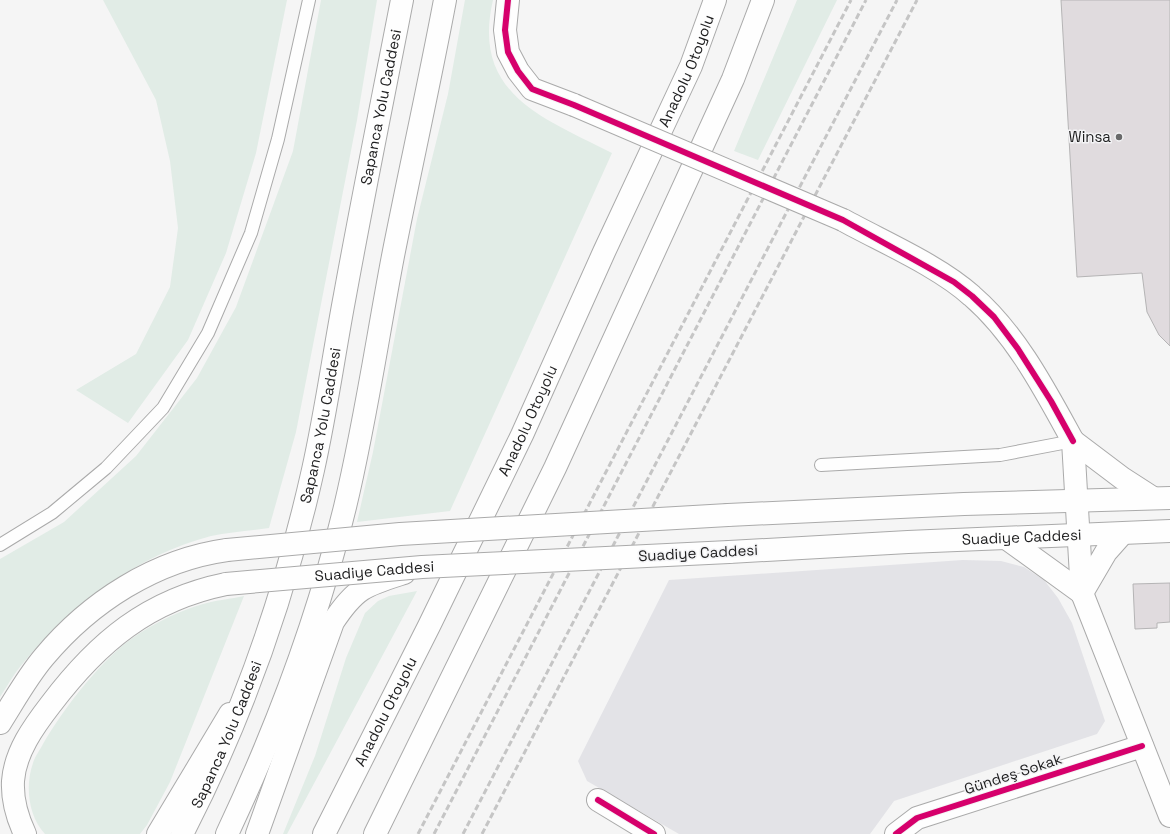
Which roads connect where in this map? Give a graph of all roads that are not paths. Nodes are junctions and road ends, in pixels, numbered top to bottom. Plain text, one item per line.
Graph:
1 (309, 0) edge
2 (402, 0) edge
3 (445, 0) edge
4 (508, 0) edge
5 (715, 0) edge
6 (763, 0) edge
7 (1073, 441) junction
8 (821, 465) dead end
9 (1162, 498) edge
10 (1077, 500) junction
11 (1170, 531) edge
12 (1078, 534) junction
13 (1122, 534) junction
14 (1006, 538) junction
15 (0, 545) edge
16 (422, 568) junction
17 (1082, 593) junction
18 (251, 678) junction
19 (0, 723) edge
20 (1142, 746) junction
21 (598, 800) dead end
22 (1170, 816) edge
23 (25, 834) edge
24 (158, 834) edge
25 (182, 834) edge
26 (227, 834) edge
27 (257, 834) edge
28 (324, 834) edge
29 (375, 834) edge
30 (654, 834) edge
31 (896, 834) edge

1 - 15 lane
2 - 18 main road, Sapanca Yolu Caddesi
3 - 26 main road
4 - 7 main road, bridge
5 - 28 main road, Anadolu Otoyolu
6 - 29 main road
7 - 8 lane
7 - 9 main road
7 - 10 main road
9 - 10 main road
10 - 12 main road
10 - 19 main road, bridge
11 - 13 main road, Suadiye Caddesi
12 - 13 main road, Suadiye Caddesi
12 - 14 main road, Suadiye Caddesi
12 - 17 main road
13 - 17 main road
14 - 16 main road, Suadiye Caddesi, bridge
14 - 17 main road
16 - 23 main road, Suadiye Caddesi, bridge
16 - 27 main road
17 - 20 main road
18 - 24 main road
18 - 25 main road, Sapanca Yolu Caddesi
20 - 22 main road
20 - 31 main road, Gündeş Sokak
21 - 30 main road

